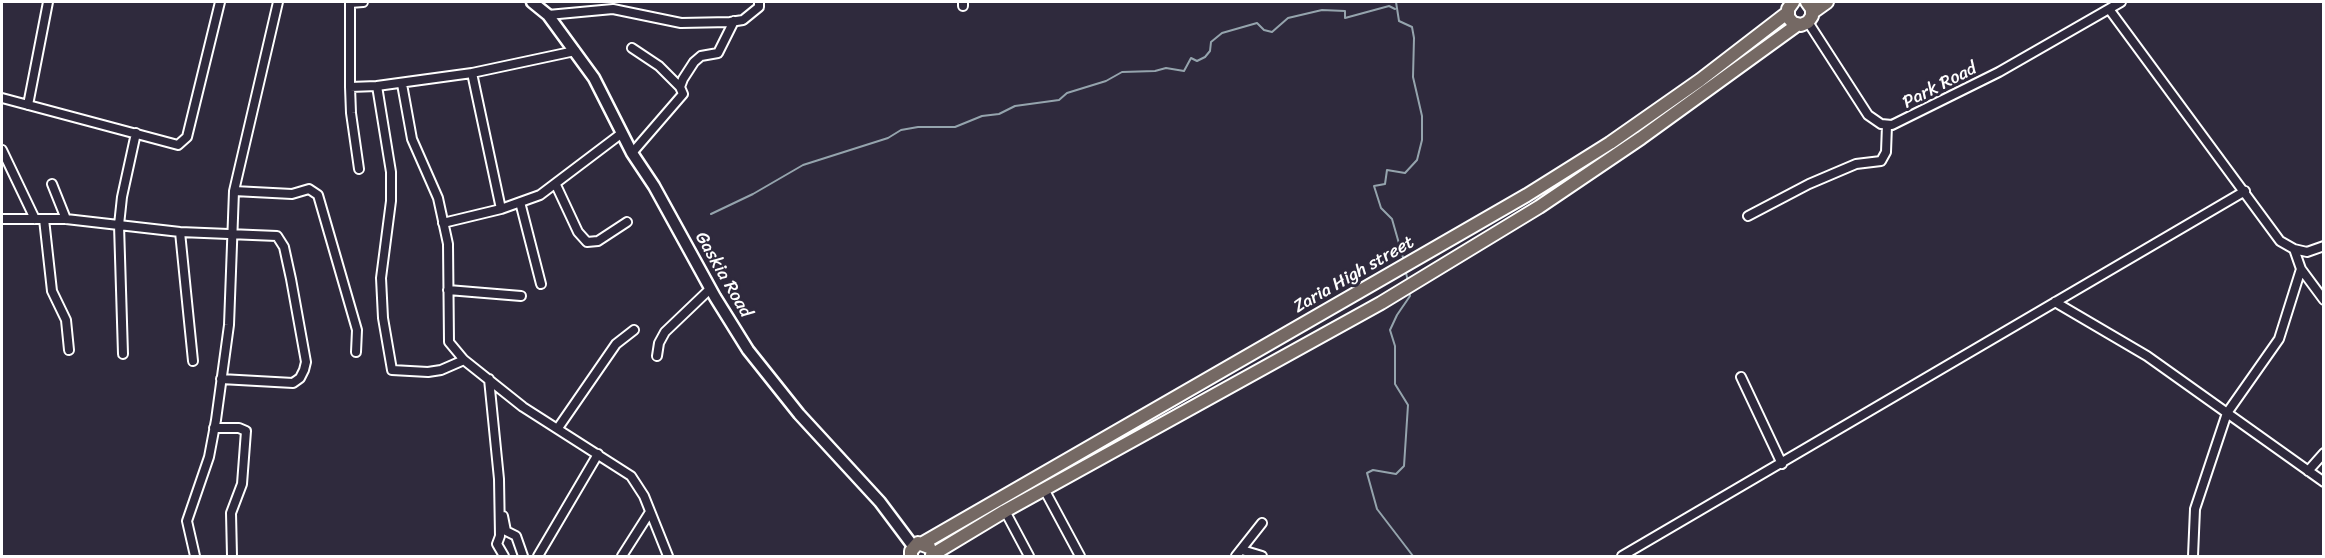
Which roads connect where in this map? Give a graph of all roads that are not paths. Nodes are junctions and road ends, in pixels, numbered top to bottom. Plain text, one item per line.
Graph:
1 (48, 2) edge
2 (220, 2) edge
3 (278, 2) edge
4 (363, 2) edge
5 (532, 2) edge
6 (759, 2) edge
7 (1827, 2) edge
8 (2121, 2) edge
9 (1790, 7) edge
10 (2109, 9) junction
11 (548, 15) junction
12 (1806, 15) edge
13 (734, 21) junction
14 (632, 48) dead end
15 (574, 51) junction
16 (472, 73) junction
17 (402, 84) junction
18 (377, 86) junction
19 (350, 87) junction
20 (680, 87) junction
21 (2, 98) edge
22 (28, 105) junction
23 (1887, 125) junction
24 (136, 133) junction
25 (622, 133) junction
26 (2, 150) edge
27 (632, 153) junction
28 (359, 169) dead end
29 (52, 184) dead end
30 (556, 185) junction
31 (234, 190) junction
32 (2245, 191) junction
33 (520, 202) junction
34 (501, 209) junction
35 (1748, 216) dead end
36 (2, 219) edge
37 (34, 219) junction
38 (44, 219) junction
39 (66, 219) junction
40 (627, 222) dead end
41 (443, 223) junction
42 (119, 225) junction
43 (180, 232) junction
44 (231, 234) junction
45 (2324, 246) edge
46 (2294, 249) junction
47 (2301, 269) junction
48 (541, 284) dead end
49 (710, 289) junction
50 (448, 290) junction
51 (521, 296) dead end
52 (2324, 300) edge
53 (2055, 302) junction
54 (634, 330) dead end
55 (69, 350) dead end
56 (356, 352) dead end
57 (123, 354) dead end
58 (657, 356) dead end
59 (464, 360) junction
60 (193, 361) dead end
61 (1741, 377) dead end
62 (221, 379) junction
63 (489, 380) junction
64 (2227, 413) junction
65 (214, 428) junction
66 (558, 429) junction
67 (2324, 453) edge
68 (598, 454) junction
69 (1782, 464) junction
70 (2308, 471) junction
71 (2324, 482) edge
72 (1044, 489) junction
73 (500, 497) junction
74 (1005, 511) junction
75 (650, 512) junction
76 (1262, 523) dead end
77 (912, 551) edge
78 (1239, 553) edge
79 (195, 556) edge
80 (232, 556) edge
81 (504, 556) edge
82 (523, 556) edge
83 (538, 556) edge
84 (622, 556) edge
85 (668, 556) edge
86 (932, 556) edge
87 (1029, 556) edge
88 (1080, 556) edge
89 (1262, 556) edge
90 (1622, 556) edge
91 (2193, 556) edge

1 - 22 street
2 - 24 street
3 - 31 street
4 - 19 street
5 - 11 main road, Gaskia Road
6 - 13 street
7 - 12 main road, Zaria High street
8 - 10 street, Park Road
9 - 12 main road
9 - 77 main road, Zaria High street
10 - 23 street, Park Road
10 - 32 street
11 - 13 street
11 - 15 main road, Gaskia Road
12 - 23 street, Park Road
12 - 72 main road, Zaria High street
13 - 20 street
14 - 20 street
15 - 16 street
15 - 25 main road, Gaskia Road
16 - 17 street
16 - 34 street
17 - 18 street
17 - 41 street
18 - 19 street
18 - 59 street
19 - 28 street
20 - 27 street
21 - 22 street
22 - 24 street
23 - 35 street
24 - 42 street
25 - 27 main road, Gaskia Road
25 - 30 street
26 - 37 street
27 - 49 main road, Gaskia Road
29 - 39 street
30 - 33 street
30 - 40 street
31 - 44 street
31 - 56 street
32 - 46 street
32 - 53 street
33 - 34 street
33 - 48 street
34 - 41 street
36 - 37 street
37 - 38 street
38 - 39 street
38 - 55 street
39 - 42 street
41 - 50 street
42 - 43 street
42 - 57 street
43 - 44 street
43 - 60 street
44 - 62 street
44 - 62 street
45 - 46 street
46 - 47 street
47 - 52 street
47 - 64 street
49 - 58 street
49 - 77 main road, Gaskia Road
50 - 51 street
50 - 59 street
53 - 64 street
53 - 69 street
54 - 66 street
59 - 63 street
61 - 69 street
62 - 65 street
63 - 66 street
63 - 73 street
64 - 70 street
64 - 91 street
65 - 79 street
65 - 80 street
66 - 68 street
67 - 70 street
68 - 75 street
68 - 83 street
69 - 90 street
70 - 71 street
72 - 74 main road, Zaria High street
72 - 88 street
73 - 81 street
73 - 82 street
74 - 86 main road, Zaria High street
74 - 87 street
75 - 84 street
75 - 85 street
76 - 78 street
77 - 86 main road
78 - 89 street

